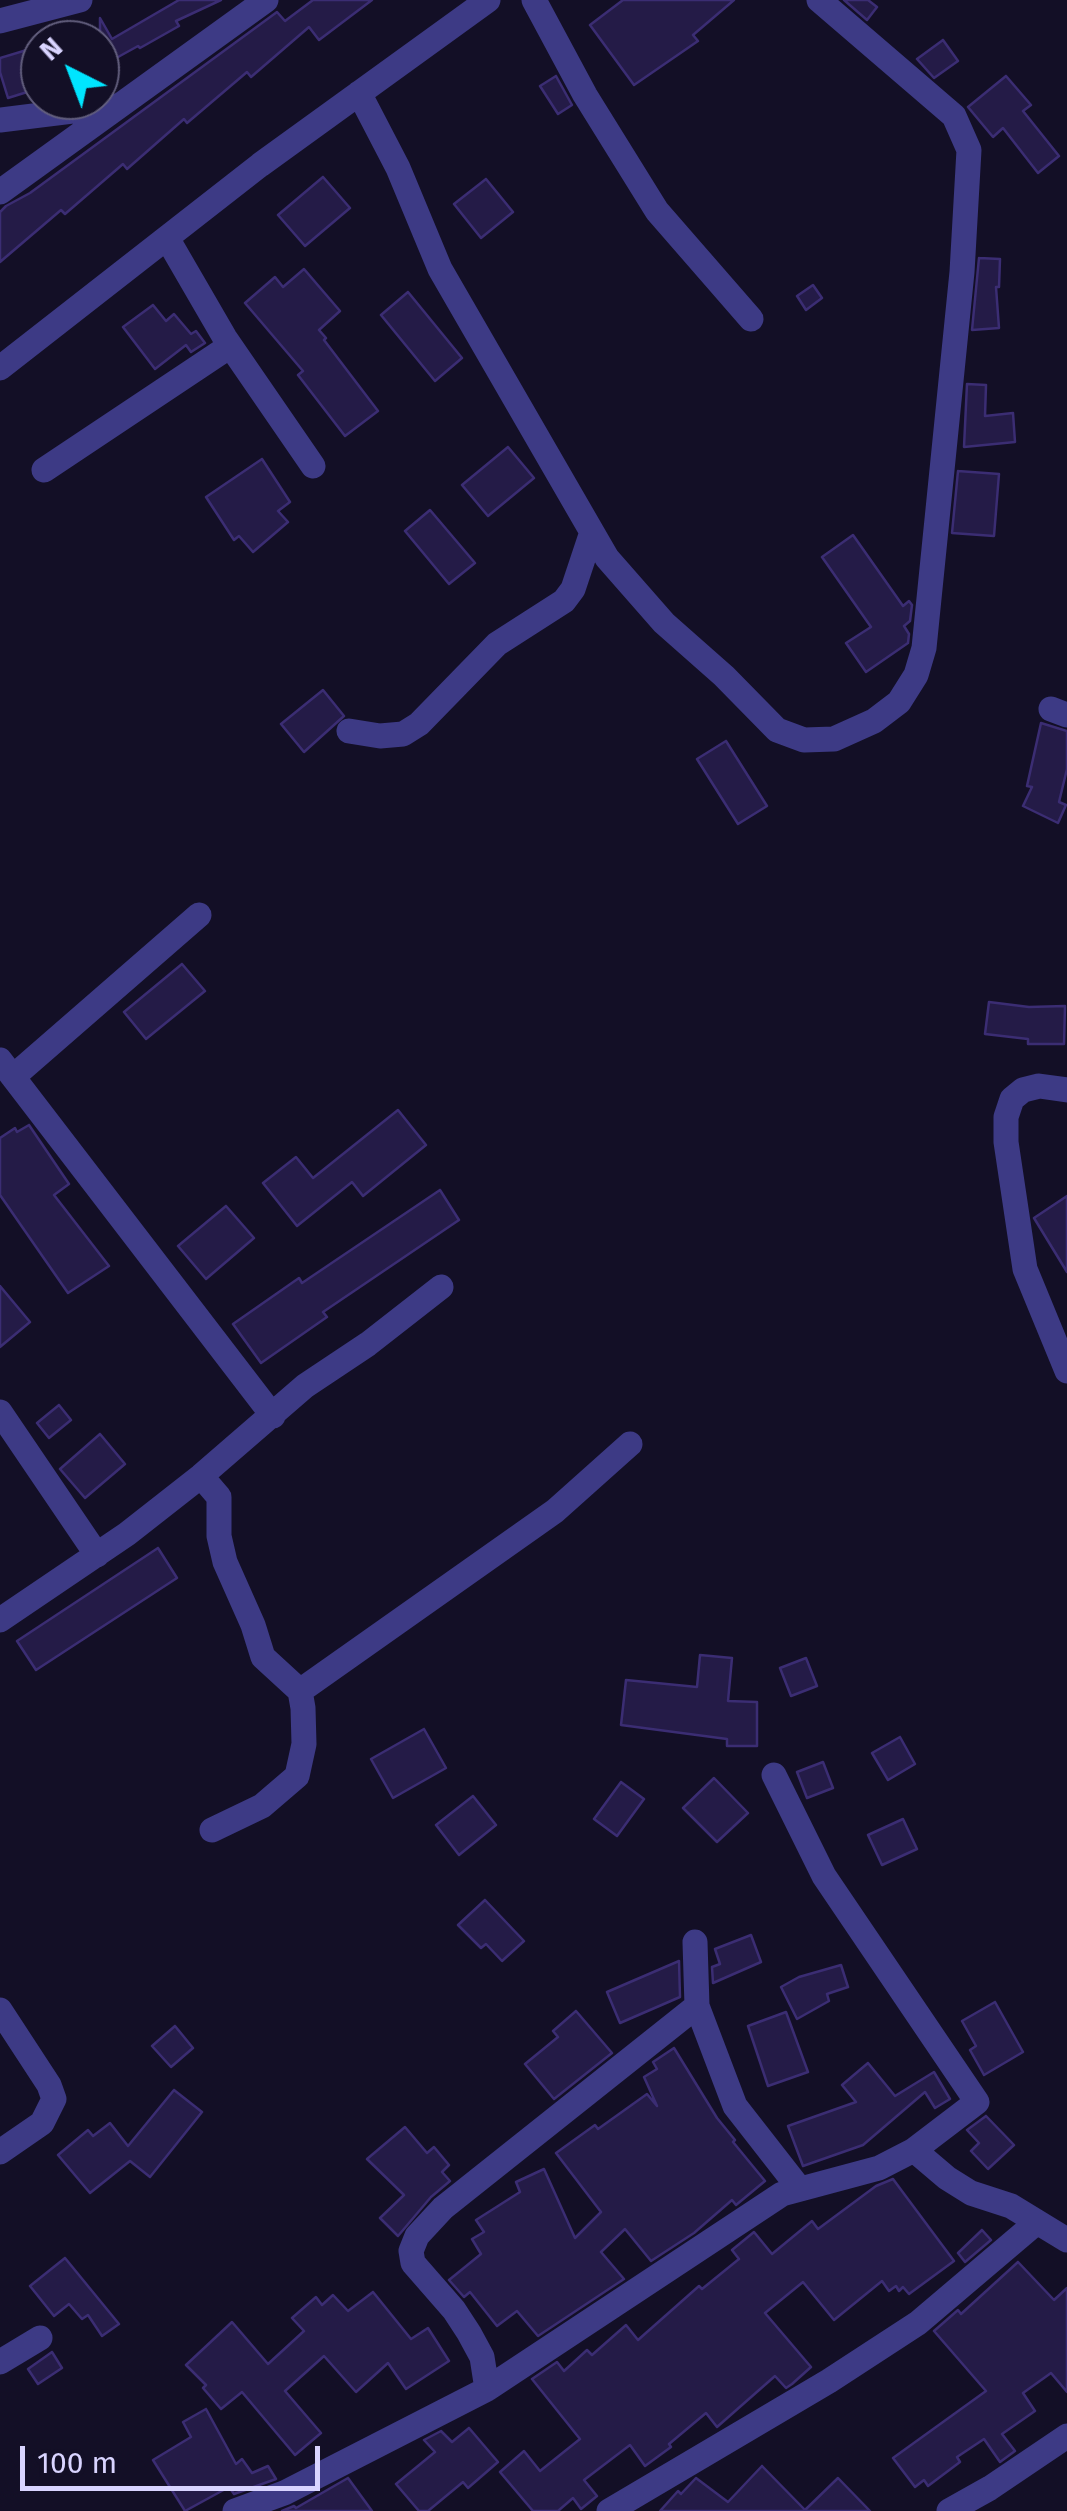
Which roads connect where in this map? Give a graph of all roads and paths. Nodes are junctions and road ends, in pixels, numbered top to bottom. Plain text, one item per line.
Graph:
1 (80, 0) edge
2 (266, 0) edge
3 (488, 0) edge
4 (534, 0) edge
5 (819, 0) edge
6 (0, 21) edge
7 (359, 93) junction
8 (120, 105) edge
9 (99, 120) edge
10 (0, 192) edge
11 (167, 238) junction
12 (751, 319) dead end
13 (230, 346) junction
14 (0, 368) edge
15 (313, 466) dead end
16 (44, 470) dead end
17 (592, 532) junction
18 (349, 731) dead end
19 (198, 915) dead end
20 (7, 1068) edge
21 (1067, 1090) edge
22 (442, 1288) dead end
23 (1067, 1371) edge
24 (0, 1412) edge
25 (273, 1416) junction
26 (630, 1444) dead end
27 (201, 1476) junction
28 (97, 1555) junction
29 (0, 1620) edge
30 (300, 1691) junction
31 (774, 1775) dead end
32 (212, 1830) dead end
33 (695, 1942) dead end
34 (697, 2006) junction
35 (0, 2010) edge
36 (914, 2150) junction
37 (0, 2152) edge
38 (799, 2188) junction
39 (1037, 2222) junction
40 (1067, 2240) edge
41 (40, 2338) dead end
42 (0, 2362) edge
43 (487, 2389) junction
44 (1067, 2436) edge
45 (235, 2511) edge
46 (609, 2511) edge
47 (949, 2511) edge

1 - 6 street
2 - 8 street
3 - 7 street
4 - 12 street
5 - 17 street
7 - 11 street
7 - 17 street
9 - 10 street
11 - 13 street
11 - 14 street
13 - 15 street
13 - 16 street
17 - 18 street
19 - 20 street
20 - 25 street
21 - 23 street
22 - 25 street
24 - 28 street
25 - 27 street
26 - 30 street
27 - 28 street
27 - 30 street
28 - 29 street
30 - 32 street
31 - 36 street
33 - 34 street
34 - 38 street
34 - 43 street
35 - 37 street
36 - 38 street
36 - 39 street
38 - 43 street
39 - 40 street
39 - 46 street
41 - 42 street
43 - 45 street
44 - 47 street

